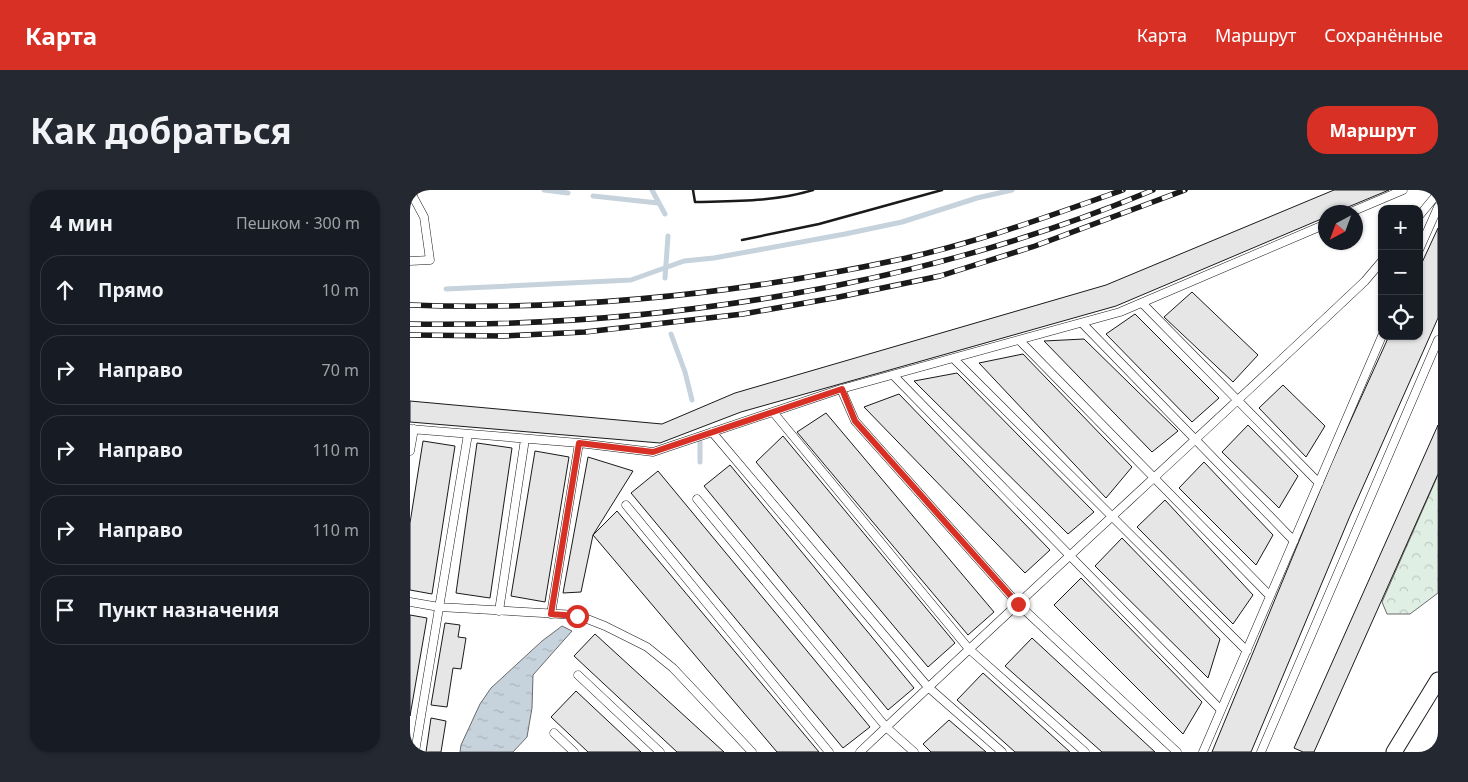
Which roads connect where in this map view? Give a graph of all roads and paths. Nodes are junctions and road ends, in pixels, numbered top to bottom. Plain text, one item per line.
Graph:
1 (1403, 190) edge
2 (410, 191) edge
3 (1438, 193) edge
4 (1363, 207) edge
5 (1438, 207) edge
6 (1423, 211) edge
7 (1318, 227) edge
8 (1423, 241) edge
9 (410, 261) edge
10 (1378, 266) edge
11 (1142, 303) junction
12 (1082, 323) junction
13 (1380, 340) edge
14 (1438, 340) edge
15 (1020, 341) junction
16 (954, 359) junction
17 (893, 375) junction
18 (842, 389) junction
19 (1238, 401) junction
20 (773, 412) junction
21 (412, 429) edge
22 (712, 432) junction
23 (468, 434) junction
24 (525, 438) junction
25 (1196, 440) junction
26 (579, 443) junction
27 (410, 451) edge
28 (1155, 479) junction
29 (1319, 484) junction
30 (697, 499) dead end
31 (626, 505) dead end
32 (1113, 517) junction
33 (1294, 541) junction
34 (1070, 556) junction
35 (1270, 596) junction
36 (410, 602) edge
37 (1018, 604) junction
38 (439, 607) junction
39 (499, 611) junction
40 (551, 614) junction
41 (969, 649) junction
42 (1247, 650) junction
43 (578, 675) dead end
44 (1438, 680) edge
45 (928, 687) junction
46 (1221, 710) junction
47 (886, 727) junction
48 (554, 733) dead end
49 (415, 752) edge
50 (574, 752) edge
51 (660, 752) edge
52 (752, 752) edge
53 (830, 752) edge
54 (860, 752) edge
55 (914, 752) edge
56 (1002, 752) edge
57 (1085, 752) edge
58 (1177, 752) edge
59 (1203, 752) edge
60 (1261, 752) edge
61 (1394, 752) edge

1 - 4 lane
2 - 9 lane
3 - 6 lane
5 - 8 lane
7 - 11 lane
10 - 19 lane
11 - 12 lane
11 - 19 lane
12 - 15 lane
12 - 25 lane
13 - 29 lane
14 - 60 lane
15 - 16 lane
15 - 28 lane
16 - 17 lane
16 - 32 lane
17 - 18 lane
17 - 34 lane
18 - 20 lane
18 - 37 lane
19 - 25 lane
19 - 29 lane
20 - 22 lane
20 - 41 lane
21 - 23 lane
21 - 27 lane
22 - 26 lane
22 - 45 lane
23 - 24 lane
23 - 38 lane
24 - 26 lane
24 - 39 lane
25 - 28 lane
25 - 33 lane
26 - 40 lane
28 - 32 lane
28 - 35 lane
29 - 33 lane
30 - 47 lane
31 - 53 lane
32 - 34 lane
32 - 42 lane
33 - 35 lane
34 - 37 lane
34 - 46 lane
35 - 42 lane
36 - 38 lane
37 - 41 lane
37 - 58 lane
38 - 39 lane
38 - 49 lane
39 - 40 lane
40 - 52 lane
41 - 45 lane
41 - 57 lane
42 - 46 lane
43 - 51 lane
44 - 61 street
45 - 47 lane
45 - 56 lane
46 - 59 lane
47 - 54 lane
47 - 55 lane
48 - 50 lane

